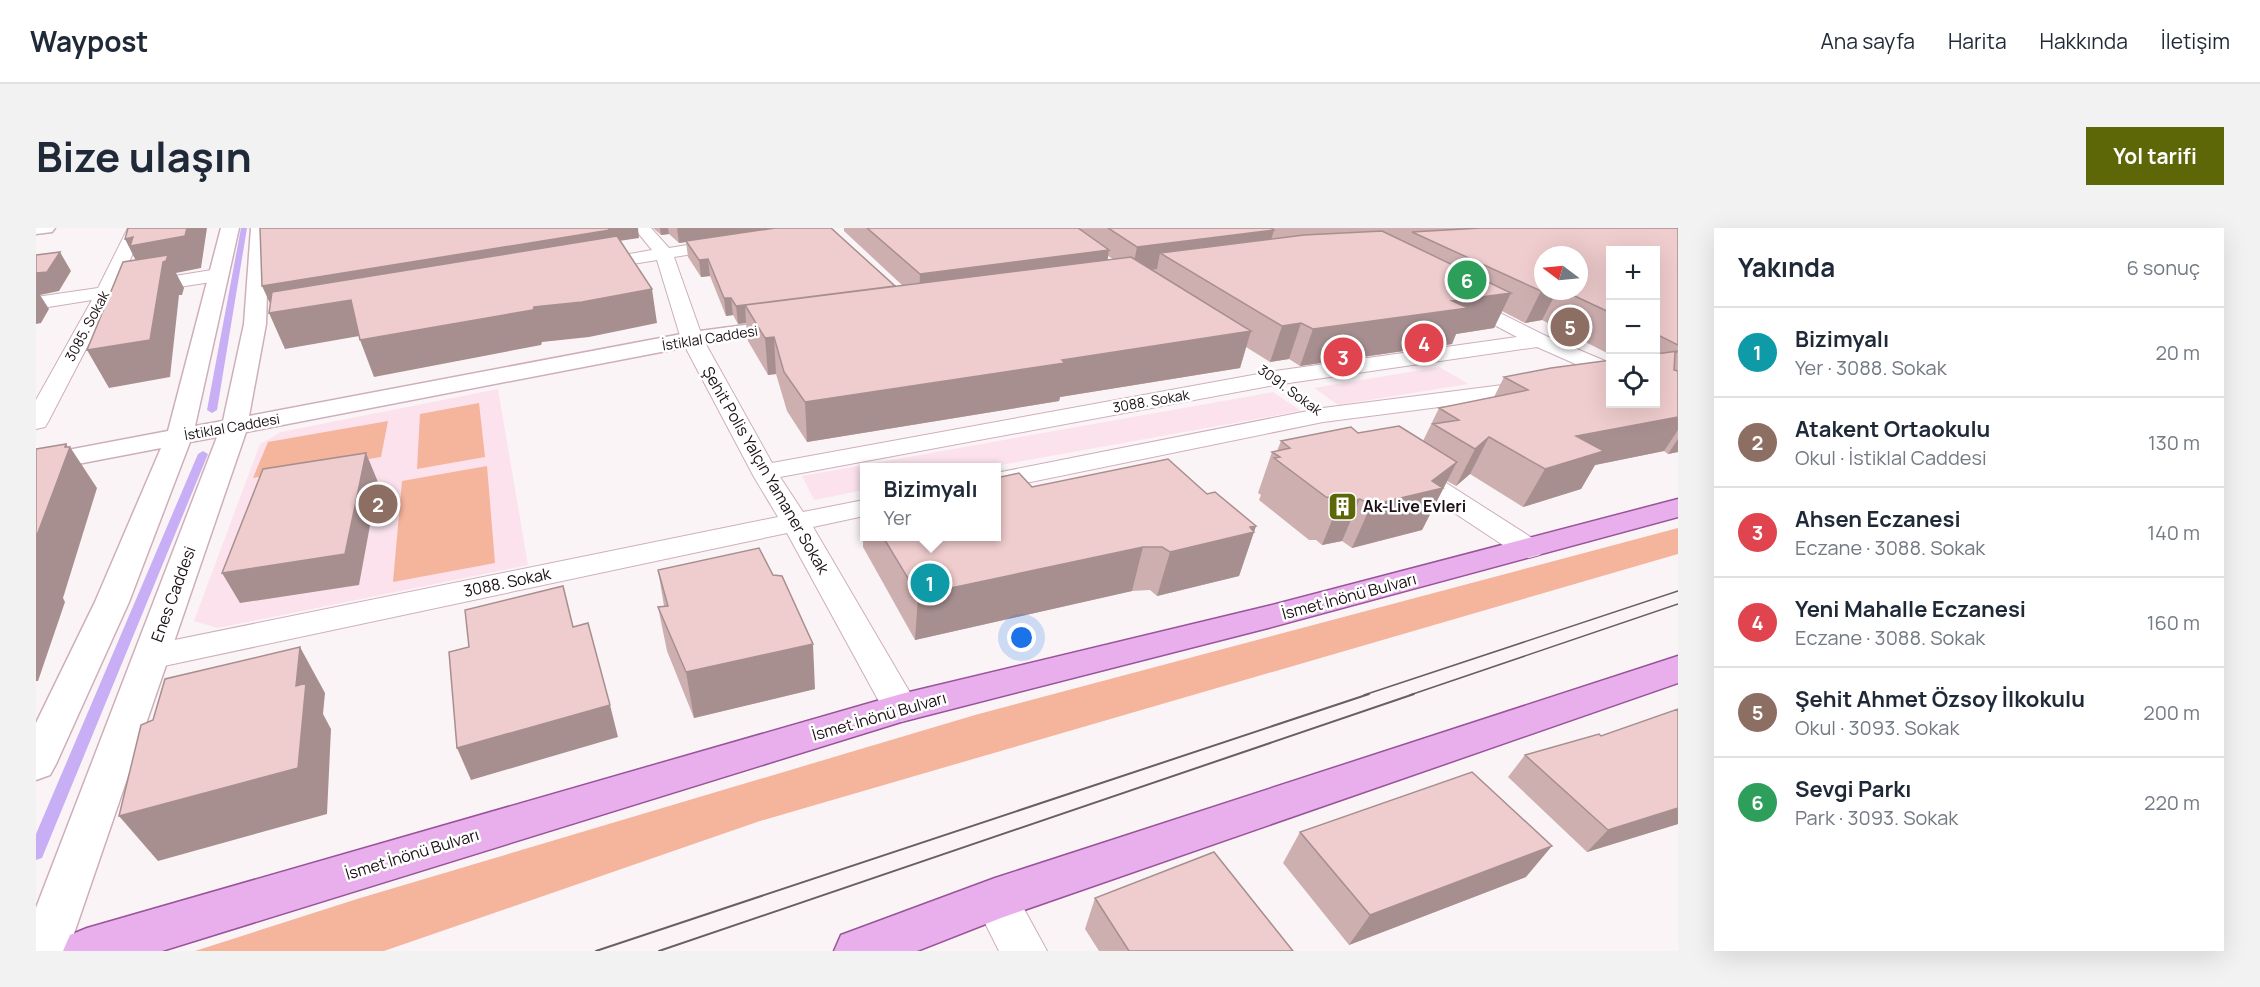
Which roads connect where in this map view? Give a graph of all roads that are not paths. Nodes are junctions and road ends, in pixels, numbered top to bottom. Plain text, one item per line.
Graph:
1 (46, 228) edge
2 (136, 228) edge
3 (230, 228) edge
4 (642, 228) edge
5 (36, 229) edge
6 (264, 238) edge
7 (746, 241) edge
8 (664, 253) junction
9 (573, 269) edge
10 (218, 275) junction
11 (1441, 289) edge
12 (106, 292) junction
13 (36, 303) edge
14 (808, 323) edge
15 (692, 339) junction
16 (1539, 340) junction
17 (1246, 358) edge
18 (1606, 369) edge
19 (1275, 378) junction
20 (1606, 379) edge
21 (1323, 415) junction
22 (36, 422) edge
23 (234, 428) junction
24 (1353, 434) edge
25 (180, 435) junction
26 (1392, 460) edge
27 (36, 464) edge
28 (765, 472) junction
29 (1001, 480) edge
30 (860, 508) edge
31 (1678, 508) edge
32 (795, 521) junction
33 (1529, 549) junction
34 (150, 657) junction
35 (1677, 670) edge
36 (901, 708) junction
37 (36, 764) edge
38 (995, 899) junction
39 (44, 951) edge
40 (87, 951) edge
41 (858, 951) edge
42 (1024, 951) edge

1 - 5 street
2 - 12 street, 3085. Sokak
3 - 10 street
4 - 8 street, Şehit Polis Yalçın Yamaner Sokak
6 - 23 street, Enes Caddesi
7 - 8 street
8 - 9 street
8 - 15 street, Şehit Polis Yalçın Yamaner Sokak
10 - 12 street
10 - 25 street
11 - 16 street
12 - 13 street
12 - 22 street, 3085. Sokak
14 - 15 street, İstiklal Caddesi
15 - 23 street, İstiklal Caddesi
15 - 28 street, Şehit Polis Yalçın Yamaner Sokak
16 - 18 street
16 - 19 street, 3088. Sokak
17 - 19 street, 3091. Sokak
19 - 21 street, 3091. Sokak
19 - 28 street, 3088. Sokak
20 - 21 street
21 - 24 street, 3091. Sokak
21 - 29 street
23 - 25 street, İstiklal Caddesi
23 - 34 street, Enes Caddesi
25 - 27 street, İstiklal Caddesi
25 - 37 street
26 - 33 street
28 - 32 street, Şehit Polis Yalçın Yamaner Sokak
30 - 32 street, 3088. Sokak
31 - 33 main road, İsmet İnönü Bulvarı
32 - 34 street, 3088. Sokak
32 - 36 street, Şehit Polis Yalçın Yamaner Sokak
33 - 36 main road, İsmet İnönü Bulvarı
34 - 39 street, Enes Caddesi
35 - 38 main road
36 - 40 main road, İsmet İnönü Bulvarı
38 - 41 main road
38 - 42 street

